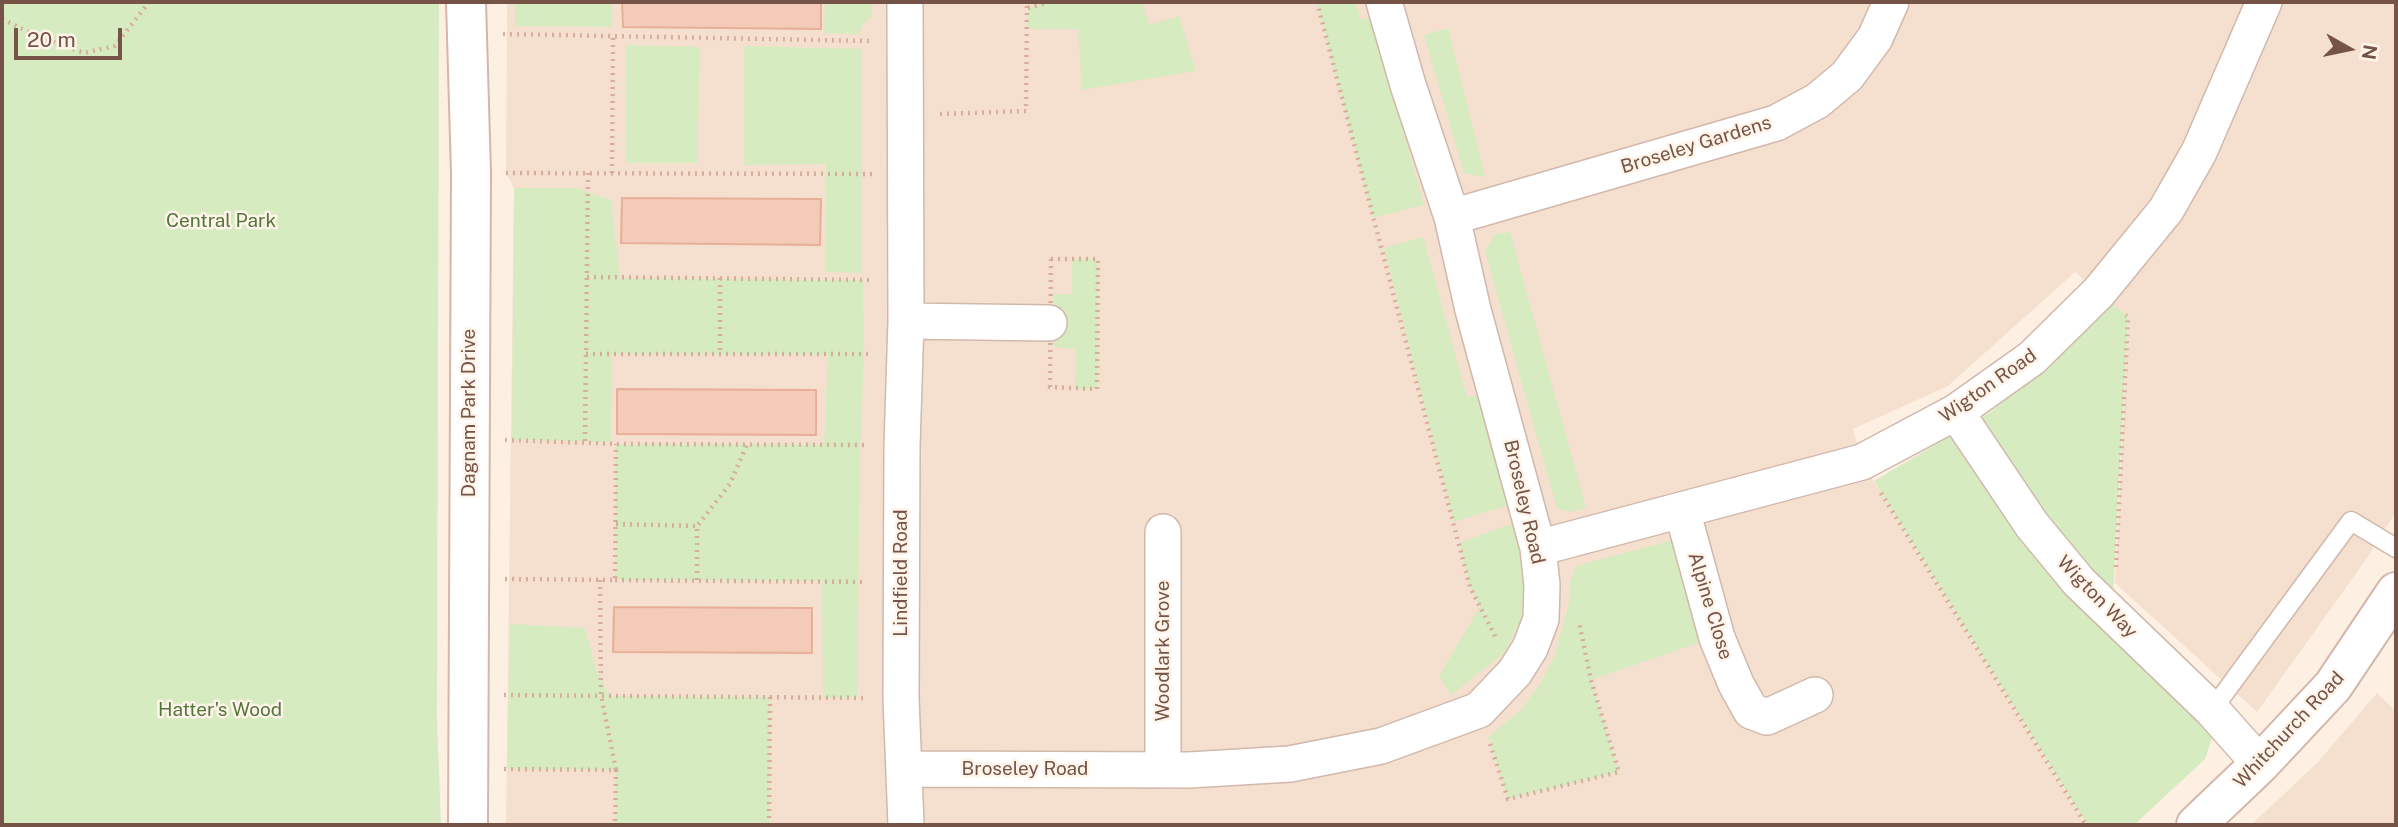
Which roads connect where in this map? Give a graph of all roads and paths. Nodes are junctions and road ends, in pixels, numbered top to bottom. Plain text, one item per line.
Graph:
1 (149, 2) edge
2 (905, 2) edge
3 (1027, 2) edge
4 (1048, 2) edge
5 (1317, 2) edge
6 (1384, 2) edge
7 (1891, 2) edge
8 (2264, 2) edge
9 (1028, 8) junction
10 (467, 17) edge
11 (2, 19) edge
12 (613, 35) junction
13 (905, 42) junction
14 (906, 115) junction
15 (471, 173) junction
16 (588, 173) junction
17 (612, 173) junction
18 (906, 173) junction
19 (1452, 218) junction
20 (587, 277) junction
21 (720, 278) junction
22 (906, 280) junction
23 (2099, 292) junction
24 (906, 321) junction
25 (1049, 323) dead end
26 (586, 354) junction
27 (720, 354) junction
28 (906, 355) junction
29 (1956, 412) junction
30 (469, 439) junction
31 (585, 441) junction
32 (615, 443) junction
33 (747, 444) junction
34 (902, 446) junction
35 (1862, 462) junction
36 (1682, 510) junction
37 (616, 524) junction
38 (697, 526) junction
39 (1163, 533) dead end
40 (1538, 548) junction
41 (2396, 548) edge
42 (469, 579) junction
43 (600, 579) junction
44 (697, 579) junction
45 (615, 580) junction
46 (901, 583) junction
47 (2396, 593) edge
48 (2112, 616) junction
49 (1578, 620) dead end
50 (1515, 672) junction
51 (468, 695) junction
52 (601, 695) junction
53 (1815, 695) dead end
54 (770, 697) junction
55 (901, 698) junction
56 (1479, 710) junction
57 (2212, 710) junction
58 (2260, 764) junction
59 (468, 769) junction
60 (904, 769) junction
61 (1163, 769) junction
62 (616, 770) junction
63 (468, 825) edge
64 (615, 825) edge
65 (769, 825) edge
66 (906, 825) edge
67 (2086, 825) edge
68 (2196, 825) edge

1 - 11 path
2 - 13 street, Lindfield Road
3 - 9 path
4 - 9 path
5 - 50 path
6 - 19 street, Broseley Road
7 - 19 street, Broseley Gardens
8 - 23 street, Wigton Road
9 - 14 path
10 - 12 path
10 - 15 street, Dagnam Park Drive
12 - 13 path
12 - 17 path
13 - 14 street, Lindfield Road
14 - 18 street, Lindfield Road
15 - 16 path
15 - 30 street, Dagnam Park Drive
16 - 17 path
16 - 20 path
17 - 18 path
18 - 22 street, Lindfield Road
19 - 40 street, Broseley Road
20 - 21 path
20 - 26 path
21 - 22 path
21 - 27 path
22 - 24 street, Lindfield Road
23 - 29 street, Wigton Road
23 - 48 path
24 - 25 street
24 - 28 street, Lindfield Road
26 - 27 path
26 - 31 path
27 - 28 path
28 - 34 street, Lindfield Road
29 - 35 street, Wigton Road
29 - 48 street, Wigton Way
30 - 31 path
30 - 42 street, Dagnam Park Drive
31 - 32 path
32 - 33 path
32 - 37 path
33 - 34 path
33 - 38 path
34 - 46 street, Lindfield Road
35 - 36 street, Wigton Road
35 - 67 path
36 - 40 street, Wigton Road
36 - 53 street, Alpine Close
37 - 38 path
37 - 45 path
38 - 44 path
39 - 61 street, Woodlark Grove
40 - 50 street, Broseley Road
41 - 57 lane
42 - 43 path
42 - 51 street, Dagnam Park Drive
43 - 45 path
43 - 52 path
44 - 45 path
44 - 46 path
46 - 55 street, Lindfield Road
47 - 58 street, Whitchurch Road
48 - 57 street, Wigton Way
49 - 56 path
50 - 56 street, Broseley Road
51 - 52 path
51 - 59 street, Dagnam Park Drive
52 - 54 path
52 - 62 path
54 - 55 path
54 - 65 path
55 - 60 street, Lindfield Road
56 - 61 street, Broseley Road
57 - 58 street, Wigton Way
58 - 68 street, Whitchurch Road
59 - 62 path
59 - 63 street, Dagnam Park Drive
60 - 61 street, Broseley Road
60 - 66 street, Lindfield Road
62 - 64 path

